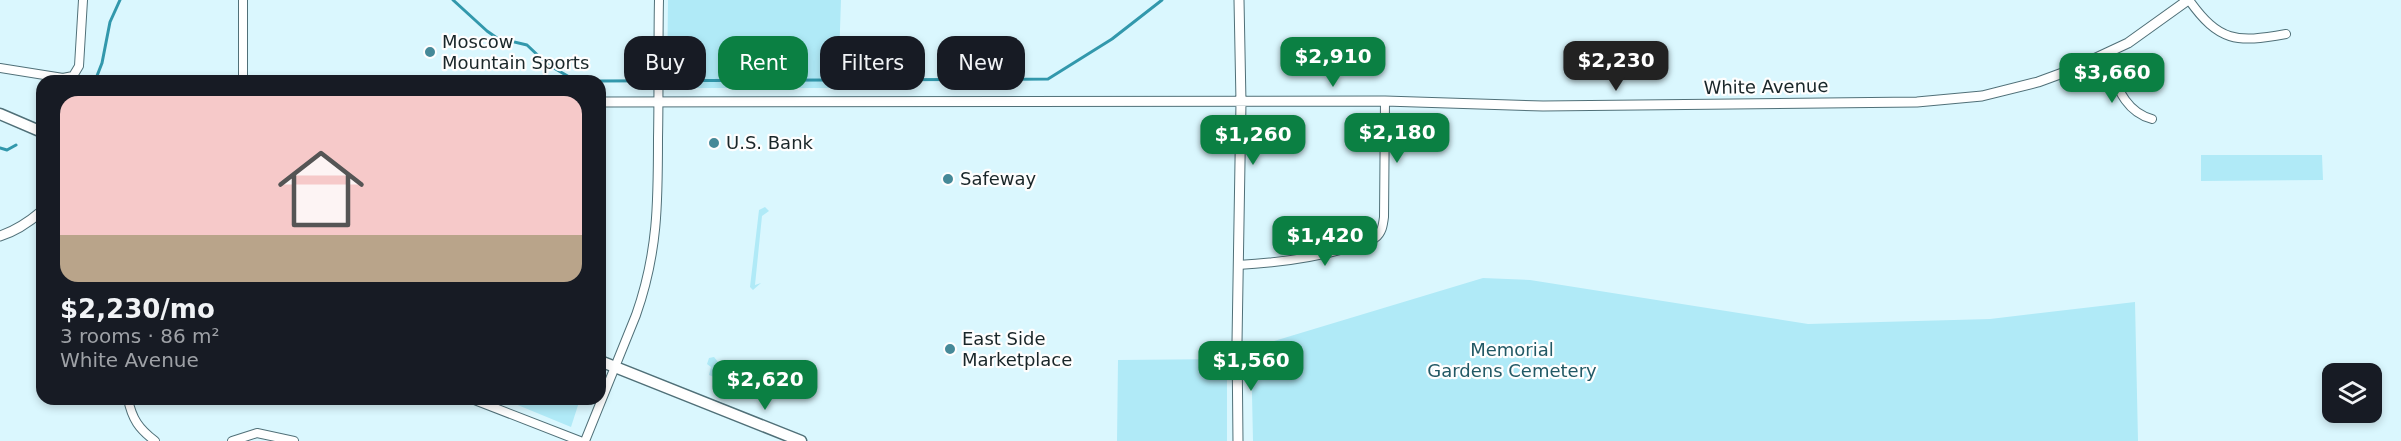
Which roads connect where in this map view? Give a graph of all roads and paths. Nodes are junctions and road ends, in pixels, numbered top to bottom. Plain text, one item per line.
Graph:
1 (83, 0) edge
2 (243, 0) edge
3 (658, 0) edge
4 (1239, 0) edge
5 (2189, 0) edge
6 (2286, 34) dead end
7 (2104, 55) junction
8 (0, 68) edge
9 (48, 75) edge
10 (72, 75) edge
11 (243, 75) edge
12 (659, 98) junction
13 (1385, 101) junction
14 (606, 102) edge
15 (1241, 102) junction
16 (0, 114) edge
17 (2152, 119) dead end
18 (36, 129) edge
19 (36, 216) edge
20 (0, 236) edge
21 (1238, 265) junction
22 (606, 363) edge
23 (615, 367) junction
24 (606, 389) edge
25 (129, 405) edge
26 (487, 405) edge
27 (600, 405) edge
28 (155, 441) edge
29 (232, 441) edge
30 (294, 441) edge
31 (580, 441) edge
32 (585, 441) edge
33 (801, 441) edge
34 (1238, 441) edge

1 - 10 street
2 - 11 street
3 - 12 street
4 - 15 street
5 - 6 street
5 - 7 street, White Avenue
7 - 13 street, White Avenue
7 - 17 street
8 - 9 street
12 - 14 street, White Avenue
12 - 15 street, White Avenue
12 - 23 street
13 - 15 street, White Avenue
13 - 21 street
15 - 21 street
16 - 18 main road
19 - 20 street
21 - 34 street
22 - 23 main road
23 - 24 street
23 - 33 main road
25 - 28 street
26 - 31 street
27 - 32 street
29 - 30 street

